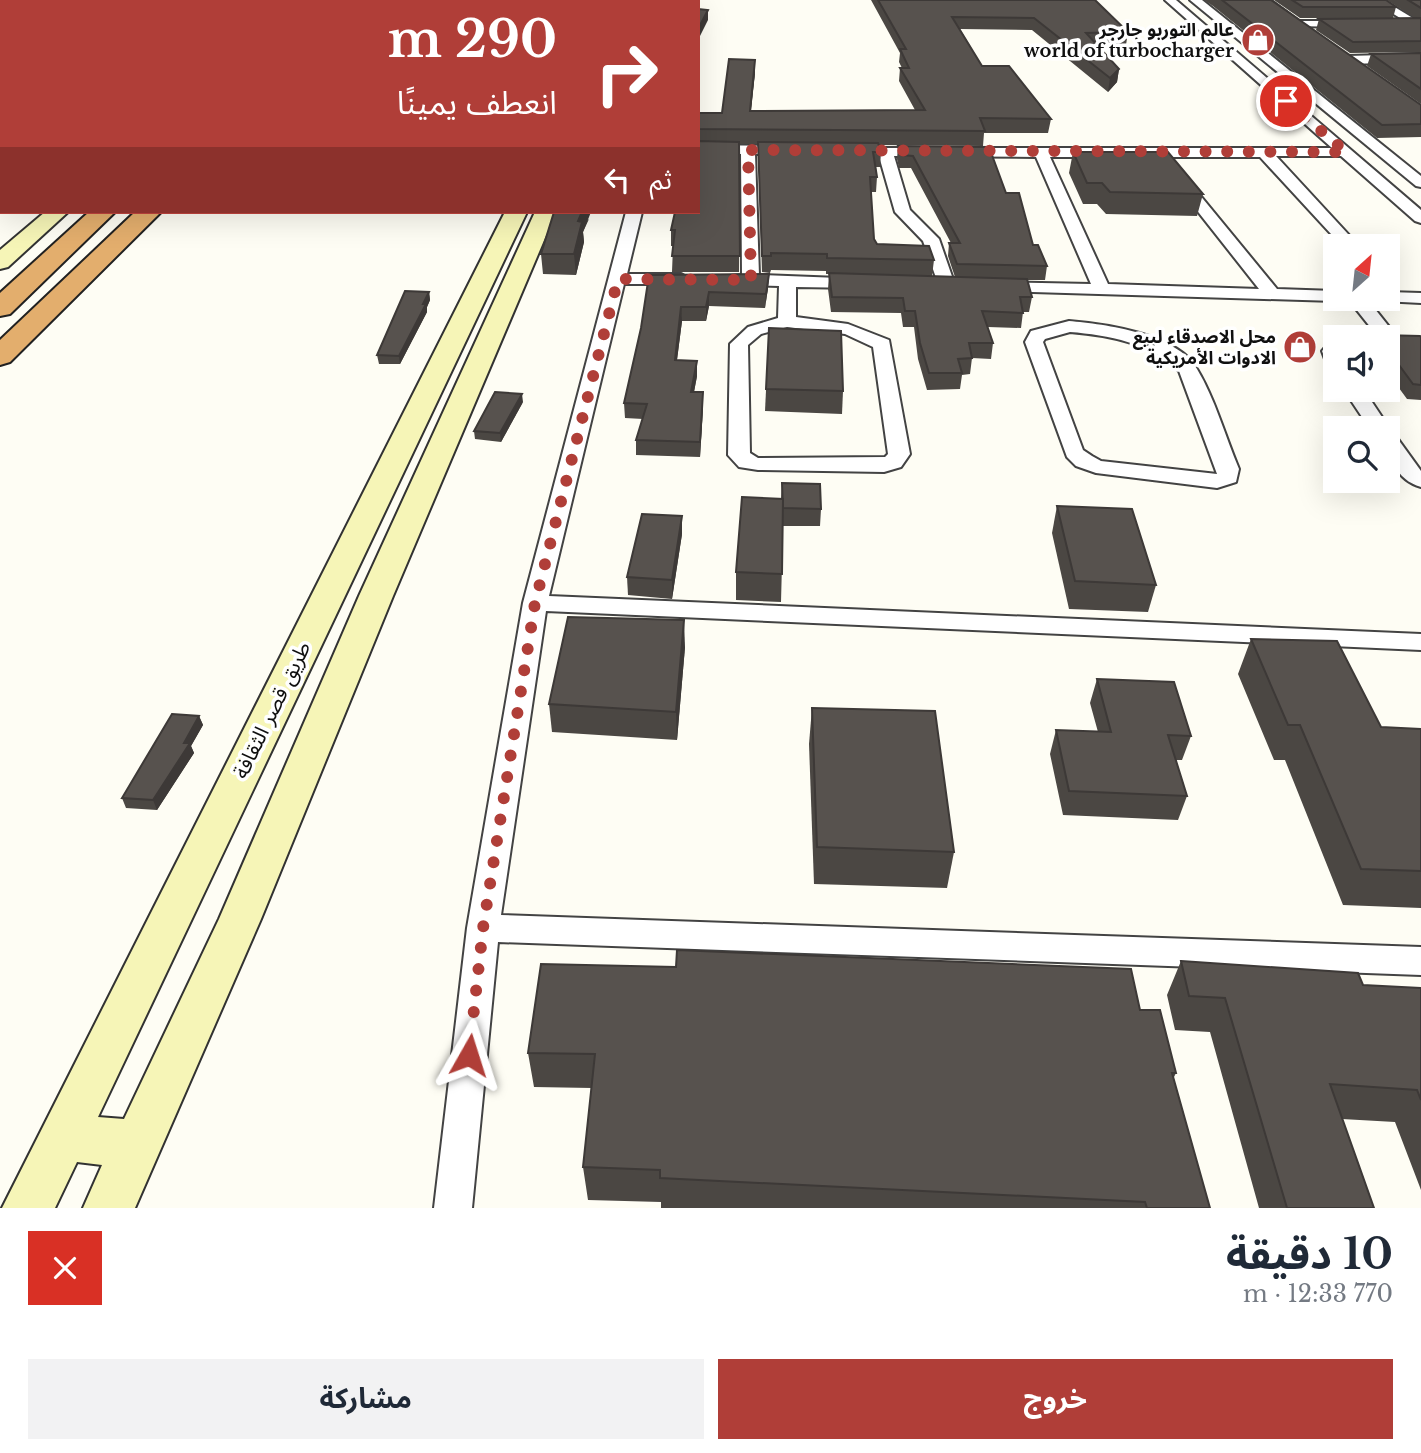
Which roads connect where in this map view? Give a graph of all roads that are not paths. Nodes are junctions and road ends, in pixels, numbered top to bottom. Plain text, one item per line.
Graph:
1 (1170, 0) edge
2 (1195, 0) edge
3 (1264, 0) edge
4 (1376, 0) edge
5 (1296, 24) junction
6 (1362, 24) edge
7 (1388, 24) edge
8 (1418, 26) edge
9 (1316, 38) edge
10 (1421, 58) edge
11 (1238, 59) junction
12 (1269, 60) junction
13 (1252, 71) junction
14 (1282, 71) junction
15 (1368, 75) edge
16 (700, 149) edge
17 (748, 150) junction
18 (803, 150) edge
19 (830, 151) edge
20 (885, 151) junction
21 (1158, 152) junction
22 (1264, 152) junction
23 (1346, 152) junction
24 (1041, 153) junction
25 (1421, 183) edge
26 (55, 214) edge
27 (101, 214) edge
28 (147, 214) edge
29 (515, 214) edge
30 (545, 214) edge
31 (634, 214) edge
32 (1421, 218) edge
33 (1340, 234) edge
34 (0, 262) edge
35 (618, 279) junction
36 (751, 280) junction
37 (788, 281) junction
38 (876, 283) edge
39 (923, 284) edge
40 (960, 285) junction
41 (1102, 289) junction
42 (1272, 294) junction
43 (1400, 294) edge
44 (1323, 296) edge
45 (1421, 298) edge
46 (1077, 307) junction
47 (0, 308) edge
48 (787, 322) junction
49 (1400, 339) edge
50 (1412, 340) edge
51 (0, 356) edge
52 (1400, 457) edge
53 (1421, 480) edge
54 (535, 603) junction
55 (1421, 642) edge
56 (483, 928) junction
57 (1421, 961) edge
58 (62, 1138) junction
59 (138, 1145) junction
60 (28, 1208) edge
61 (109, 1208) edge
62 (453, 1208) edge

1 - 11 street
2 - 12 street
3 - 5 street
4 - 8 street
5 - 6 street
5 - 9 street
7 - 8 street
10 - 15 street
11 - 12 street
11 - 13 street
12 - 14 street
13 - 14 street
13 - 23 street
14 - 25 street
16 - 17 street
17 - 18 street
17 - 36 street
19 - 20 street
20 - 24 street
20 - 40 street
21 - 22 street
21 - 24 street
21 - 42 street
22 - 23 street
22 - 33 street
23 - 32 street
24 - 41 street
26 - 34 street
27 - 47 highway
28 - 51 highway
29 - 58 street, طريق قصر الثقافة
30 - 59 street
31 - 35 street
35 - 36 street
35 - 54 street
36 - 37 street
37 - 38 street
37 - 48 street
39 - 40 street
40 - 46 street
41 - 42 street
41 - 46 street
42 - 44 street
43 - 45 street
46 - 46 street
48 - 48 street
49 - 50 street
52 - 53 street
54 - 55 street
54 - 56 street
56 - 57 street
56 - 62 street
58 - 59 street
58 - 60 street, طريق قصر الثقافة
59 - 61 street

